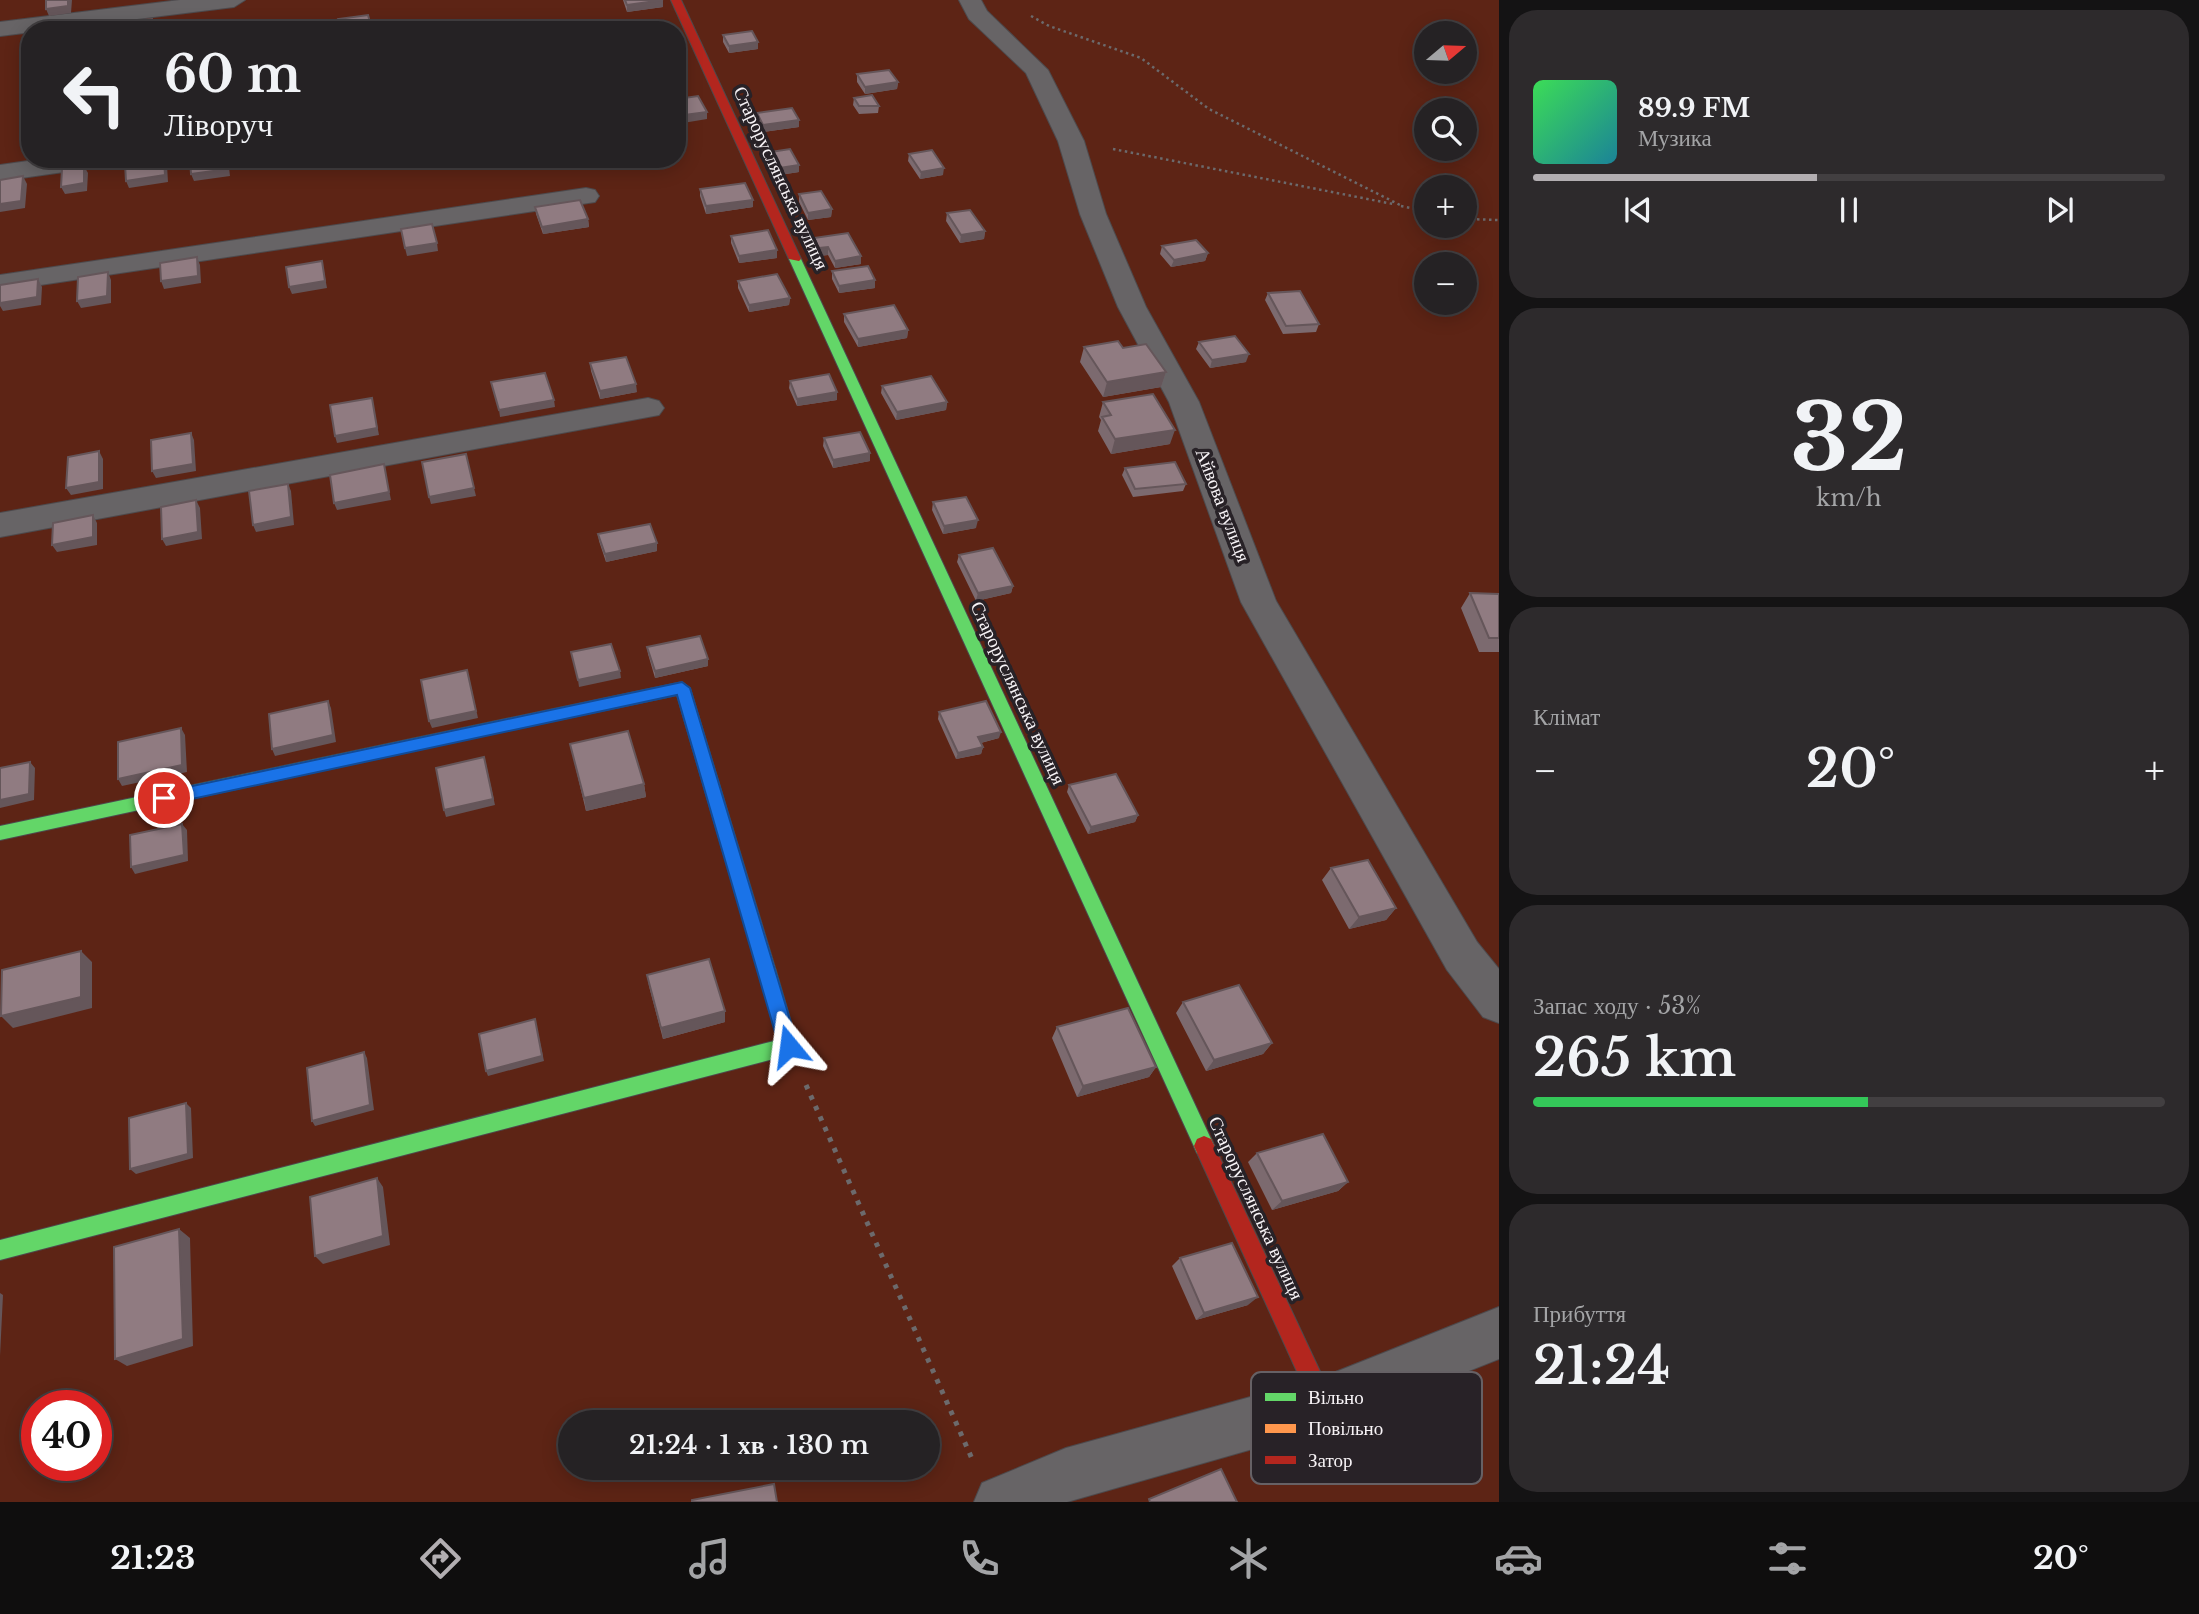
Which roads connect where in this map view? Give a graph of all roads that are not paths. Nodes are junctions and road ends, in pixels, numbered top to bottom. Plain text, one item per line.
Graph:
1 (234, 0) edge
2 (676, 0) edge
3 (970, 0) edge
4 (65, 21) edge
5 (686, 21) edge
6 (686, 22) edge
7 (21, 26) edge
8 (0, 29) edge
9 (35, 168) edge
10 (0, 173) edge
11 (586, 196) dead end
12 (0, 282) edge
13 (648, 408) dead end
14 (0, 525) edge
15 (0, 833) edge
16 (1499, 1003) edge
17 (0, 1250) edge
18 (1499, 1333) edge
19 (1309, 1372) edge
20 (1401, 1372) edge
21 (1251, 1423) edge
22 (988, 1483) edge

1 - 4 street
2 - 5 street, Староруслянська вулиця
3 - 16 street, Айвова вулиця
6 - 19 street, Староруслянська вулиця
7 - 8 street
9 - 10 street
11 - 12 street
13 - 14 street
15 - 17 street
18 - 20 street
21 - 22 street

